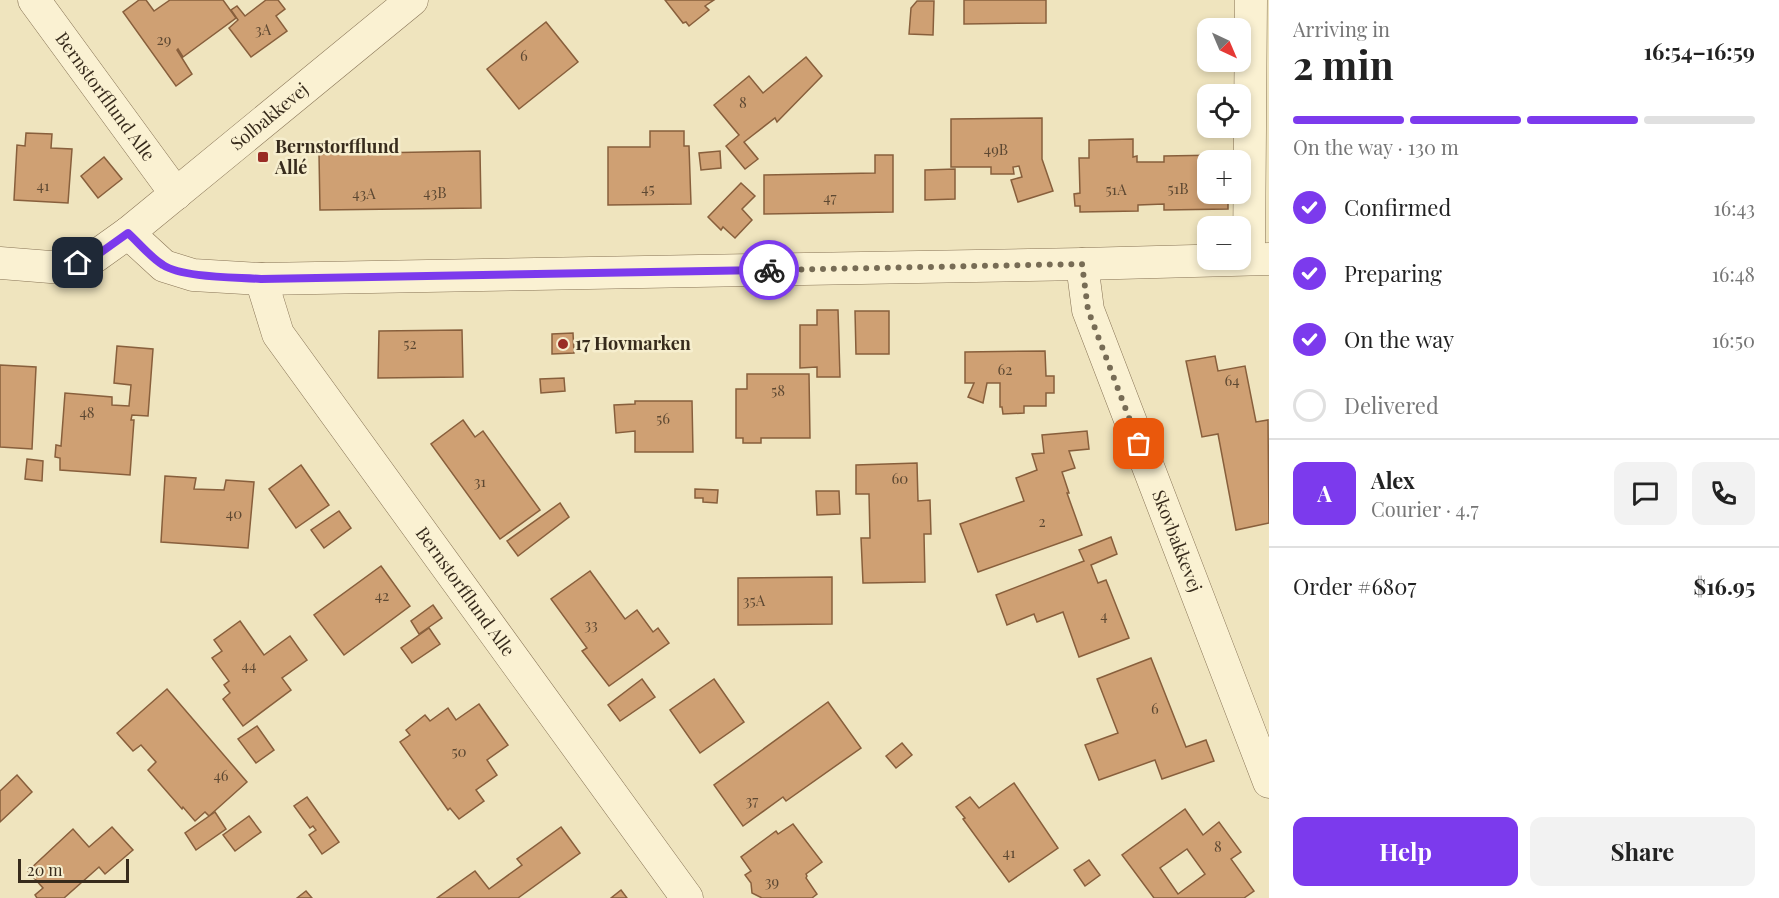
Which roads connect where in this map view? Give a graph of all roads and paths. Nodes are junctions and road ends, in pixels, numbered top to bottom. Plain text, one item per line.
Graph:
1 (34, 0) edge
2 (412, 0) edge
3 (1251, 0) edge
4 (176, 194) junction
5 (128, 233) junction
6 (1259, 259) edge
7 (0, 263) edge
8 (1082, 264) junction
9 (261, 279) junction
10 (1269, 782) edge
11 (687, 898) edge

1 - 4 street, Bernstorfflund Alle
2 - 4 street, Solbakkevej
3 - 6 street
4 - 5 street, Solbakkevej
5 - 7 street, Solbakkevej
5 - 9 street
6 - 8 street
8 - 9 street
8 - 10 street, Skovbakkevej
9 - 11 street, Bernstorfflund Alle

